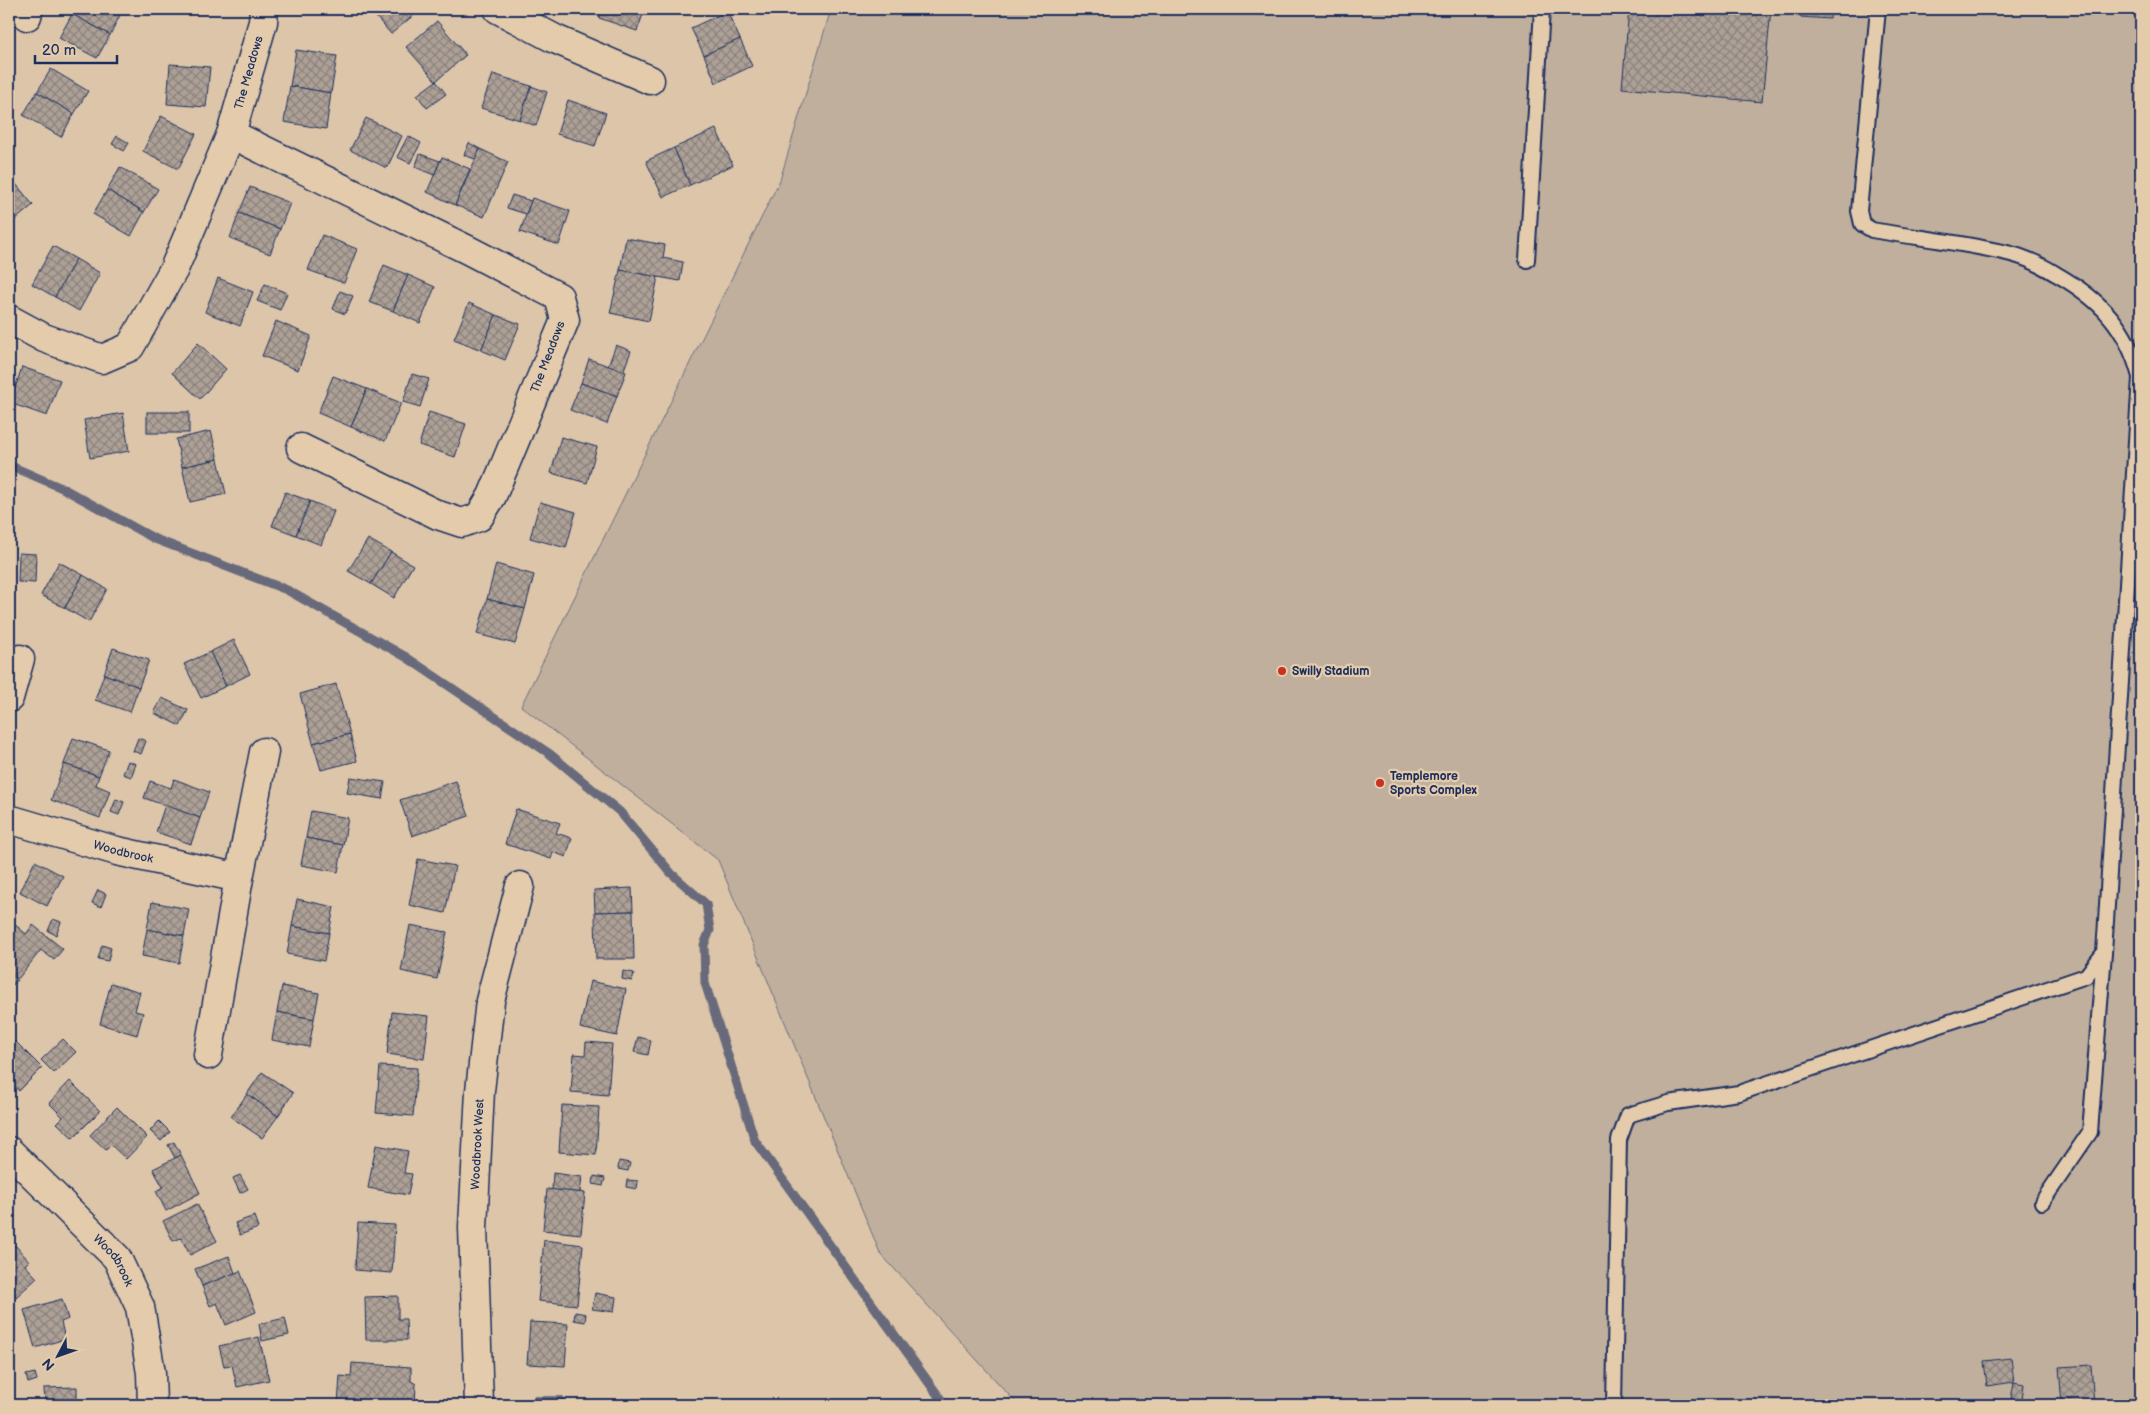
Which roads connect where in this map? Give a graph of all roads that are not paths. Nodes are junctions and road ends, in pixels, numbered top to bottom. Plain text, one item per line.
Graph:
1 (264, 9) edge
2 (498, 9) edge
3 (1542, 9) edge
4 (1878, 9) edge
5 (650, 80) dead end
6 (231, 134) junction
7 (1527, 260) dead end
8 (9, 318) edge
9 (301, 448) dead end
10 (20, 659) dead end
11 (9, 698) edge
12 (264, 752) dead end
13 (9, 818) edge
14 (239, 878) junction
15 (520, 886) dead end
16 (2104, 953) junction
17 (208, 1055) dead end
18 (9, 1151) edge
19 (2042, 1202) dead end
20 (152, 1405) edge
21 (478, 1405) edge
22 (1614, 1405) edge

1 - 6 street, The Meadows
2 - 5 street
3 - 7 lane
4 - 16 lane
6 - 8 street, The Meadows
6 - 9 street, The Meadows
10 - 11 street
12 - 14 street
13 - 14 street, Woodbrook
14 - 17 street
15 - 21 street, Woodbrook West
16 - 19 lane
16 - 22 lane
18 - 20 street, Woodbrook

